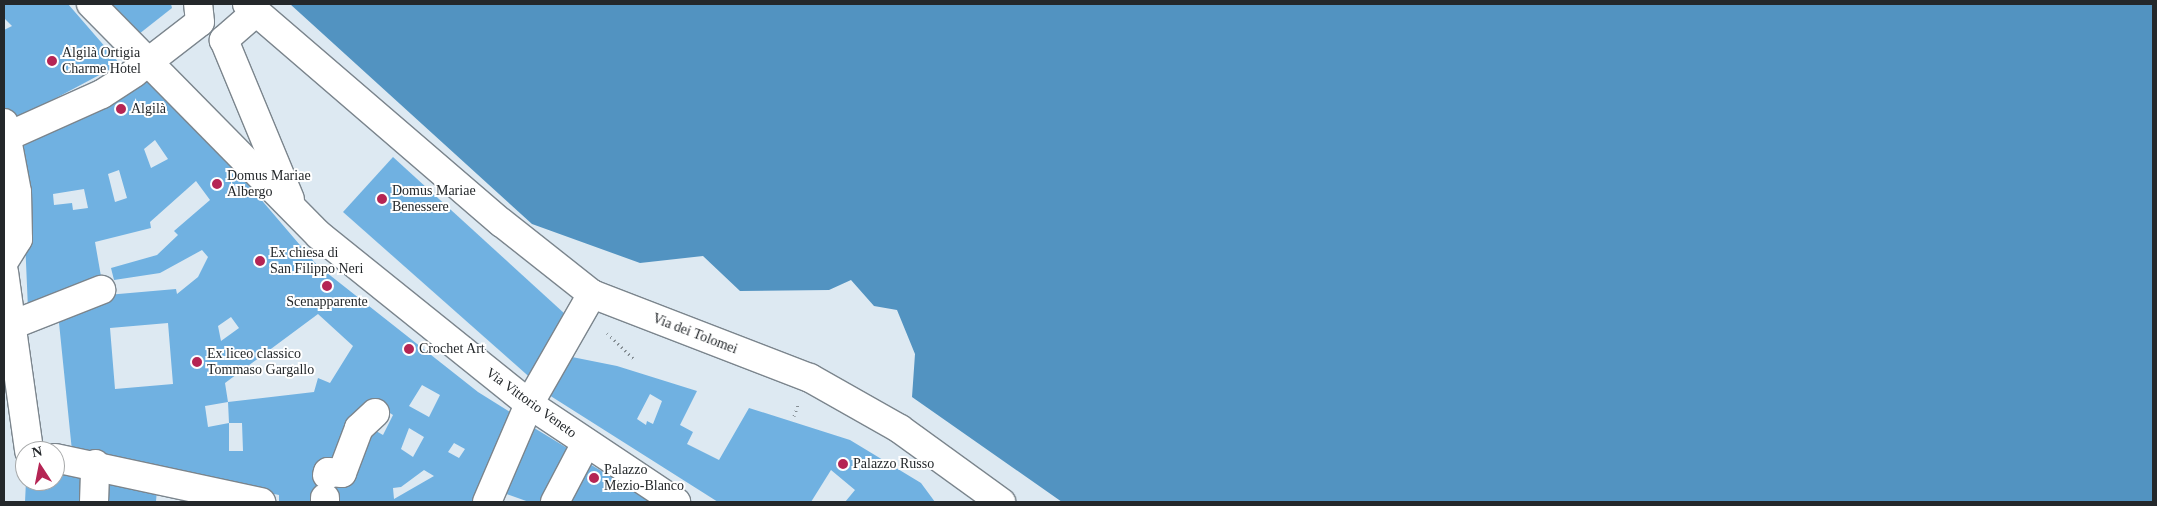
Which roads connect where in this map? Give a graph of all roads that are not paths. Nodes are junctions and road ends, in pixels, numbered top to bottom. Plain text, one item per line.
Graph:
1 (91, 4) edge
2 (198, 4) edge
3 (252, 8) edge
4 (146, 62) junction
5 (6, 132) edge
6 (295, 211) junction
7 (4, 261) edge
8 (4, 272) edge
9 (101, 290) dead end
10 (592, 294) junction
11 (12, 324) junction
12 (529, 404) junction
13 (375, 413) dead end
14 (29, 441) edge
15 (586, 443) junction
16 (65, 460) edge
17 (95, 464) junction
18 (326, 492) edge
19 (178, 493) edge
20 (94, 502) edge
21 (261, 502) edge
22 (488, 502) edge
23 (555, 502) edge
24 (676, 502) edge
25 (1001, 502) edge

1 - 4 street, Via Vittorio Veneto
2 - 4 street
3 - 6 street
3 - 10 street, Via dei Tolomei
4 - 5 street
4 - 6 street, Via Vittorio Veneto
5 - 7 street
6 - 12 street, Via Vittorio Veneto
8 - 11 street
9 - 11 street
10 - 12 street
10 - 25 street, Via dei Tolomei
11 - 14 street
12 - 15 street, Via Vittorio Veneto
12 - 22 street
13 - 18 street
15 - 23 street
15 - 24 street, Via Vittorio Veneto
16 - 17 street
17 - 19 street
17 - 20 street
19 - 21 street

